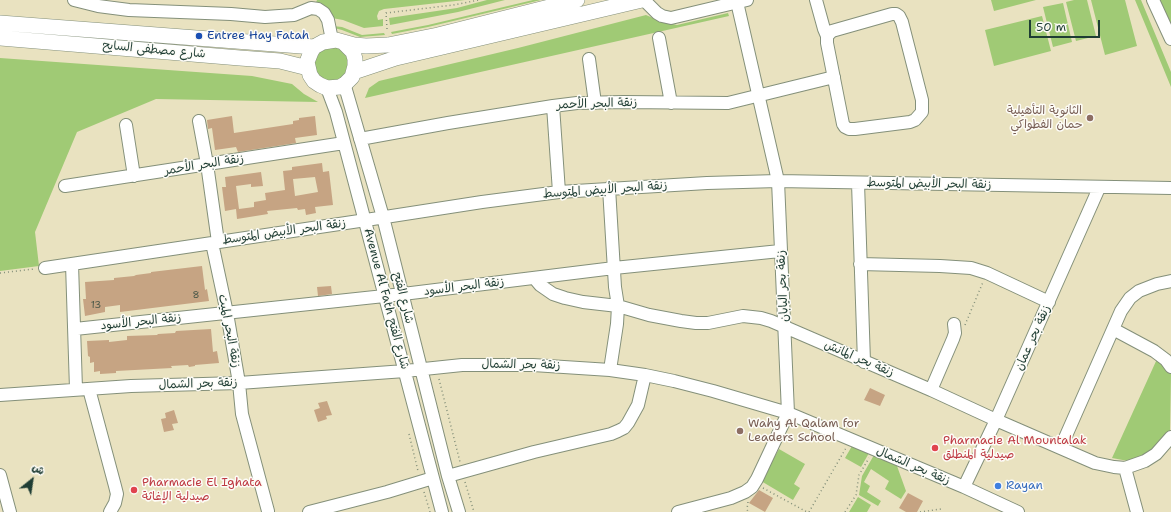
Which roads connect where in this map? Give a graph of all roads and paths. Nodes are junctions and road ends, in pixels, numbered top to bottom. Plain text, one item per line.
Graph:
1 (74, 0) edge
2 (479, 0) edge
3 (577, 0) edge
4 (643, 0) edge
5 (816, 0) edge
6 (1153, 0) edge
7 (742, 1) edge
8 (128, 5) edge
9 (0, 23) edge
10 (387, 29) dead end
11 (828, 36) junction
12 (0, 38) edge
13 (659, 38) dead end
14 (1171, 39) edge
15 (337, 41) junction
16 (314, 47) junction
17 (589, 59) dead end
18 (308, 68) junction
19 (834, 77) junction
20 (350, 78) junction
21 (327, 88) junction
22 (759, 96) junction
23 (595, 103) junction
24 (671, 103) junction
25 (554, 106) junction
26 (198, 121) dead end
27 (126, 125) dead end
28 (360, 139) junction
29 (344, 143) junction
30 (207, 164) junction
31 (134, 176) junction
32 (778, 181) junction
33 (858, 183) junction
34 (65, 186) dead end
35 (609, 188) junction
36 (1099, 188) junction
37 (1171, 188) edge
38 (559, 192) junction
39 (382, 217) junction
40 (366, 220) junction
41 (215, 243) junction
42 (780, 251) junction
43 (72, 264) junction
44 (860, 264) junction
45 (44, 268) joint
46 (614, 268) junction
47 (0, 274) edge
48 (535, 279) junction
49 (1171, 282) edge
50 (402, 294) junction
51 (386, 295) junction
52 (1049, 302) junction
53 (618, 306) junction
54 (226, 313) junction
55 (954, 324) dead end
56 (785, 327) junction
57 (75, 329) junction
58 (1114, 329) junction
59 (864, 362) junction
60 (1171, 367) edge
61 (421, 370) junction
62 (610, 370) junction
63 (405, 371) junction
64 (645, 375) junction
65 (239, 383) junction
66 (76, 389) junction
67 (89, 389) junction
68 (931, 390) junction
69 (0, 394) edge
70 (788, 414) junction
71 (996, 420) junction
72 (1171, 439) edge
73 (851, 440) junction
74 (1061, 447) junction
75 (874, 450) junction
76 (1125, 468) junction
77 (0, 475) edge
78 (448, 476) junction
79 (433, 478) junction
80 (754, 483) junction
81 (964, 487) junction
82 (941, 509) dead end
83 (10, 512) edge
84 (110, 512) edge
85 (269, 512) edge
86 (309, 512) edge
87 (442, 512) edge
88 (459, 512) edge
89 (678, 512) edge
90 (808, 512) edge
91 (845, 512) edge
92 (920, 512) edge
93 (1018, 512) edge
94 (1137, 512) edge

1 - 8 street
2 - 10 path
3 - 15 main road
4 - 7 street
4 - 20 main road
5 - 11 street
6 - 14 street
7 - 22 street, زنقة بحر اليابان
8 - 15 street
9 - 16 main road
11 - 19 street
11 - 19 street
12 - 18 main road, شارع مصطفى السايح
13 - 24 street
15 - 16 main road
15 - 20 main road
16 - 18 main road
17 - 23 street
18 - 21 main road
19 - 22 street, زنقة البحر الأحمر
20 - 21 main road
20 - 28 street, شارع الفتح
21 - 29 street, Avenue Al Fath شارع الفتح
22 - 24 street, زنقة البحر الأحمر
22 - 32 street, زنقة بحر اليابان
23 - 24 street, زنقة البحر الأحمر
23 - 25 street, زنقة البحر الأحمر
25 - 28 street, زنقة البحر الأحمر
25 - 38 street
26 - 30 street, زنقة البحر الميت
27 - 31 street
28 - 39 street, شارع الفتح
29 - 30 street, زنقة البحر الأحمر
29 - 40 street, Avenue Al Fath شارع الفتح
30 - 31 street, زنقة البحر الأحمر
30 - 41 street, زنقة البحر الميت
31 - 34 street, زنقة البحر الأحمر
32 - 33 street, زنقة البحر الأبيض المتوسط
32 - 35 street, زنقة البحر الأبيض المتوسط
32 - 42 street, زنقة بحر اليابان
33 - 36 street, زنقة البحر الأبيض المتوسط
33 - 44 street
35 - 38 street, زنقة البحر الأبيض المتوسط
35 - 46 street
36 - 37 street, زنقة البحر الأبيض المتوسط
36 - 52 street, زنقة بحر عمان
38 - 39 street, زنقة البحر الأبيض المتوسط
39 - 40 street, زنقة البحر الأبيض المتوسط
39 - 50 street, شارع الفتح
40 - 41 street, زنقة البحر الأبيض المتوسط
40 - 51 street, Avenue Al Fath شارع الفتح
41 - 43 street, زنقة البحر الأبيض المتوسط
41 - 54 street, زنقة البحر الميت
42 - 46 street, زنقة البحر الأسود
42 - 56 street, زنقة بحر اليابان
43 - 45 street, زنقة البحر الأبيض المتوسط
43 - 57 street
44 - 52 street
44 - 59 street
45 - 47 path
46 - 48 street, زنقة البحر الأسود
46 - 53 street
48 - 50 street, زنقة البحر الأسود
48 - 53 street, زنقة بحر المانش
49 - 58 street
50 - 51 street, زنقة البحر الأسود
50 - 61 street, شارع الفتح
51 - 54 street, زنقة البحر الأسود
51 - 63 street, Avenue Al Fath شارع الفتح
52 - 71 street, زنقة بحر عمان
53 - 56 street, زنقة بحر المانش
53 - 62 street
54 - 57 street, زنقة البحر الأسود
54 - 65 street, زنقة البحر الميت
55 - 68 street
56 - 59 street, زنقة بحر المانش
56 - 70 street, زنقة بحر اليابان
57 - 66 street
58 - 60 street
58 - 74 street
59 - 68 street, زنقة بحر المانش
61 - 62 street, زنقة بحر الشمال
61 - 63 street, زنقة بحر الشمال
61 - 78 street, شارع الفتح
62 - 64 street, زنقة بحر الشمال
63 - 65 street, زنقة بحر الشمال
63 - 79 street, Avenue Al Fath شارع الفتح
64 - 70 street, زنقة بحر الشمال
64 - 78 street
65 - 67 street, زنقة بحر الشمال
65 - 85 street, زنقة البحر الميت
66 - 67 street, زنقة بحر الشمال
66 - 69 street, زنقة بحر الشمال
67 - 84 street
68 - 71 street, زنقة بحر المانش
70 - 73 street, زنقة بحر الشمال
70 - 80 street, زنقة بحر اليابان
71 - 74 street, زنقة بحر المانش
71 - 81 street, زنقة بحر عمان
72 - 76 street, زنقة بحر المانش
73 - 75 street, زنقة بحر الشمال
73 - 90 path
74 - 76 street, زنقة بحر المانش
75 - 81 street, زنقة بحر الشمال
75 - 91 path
76 - 94 street
77 - 83 street
78 - 88 street, شارع الفتح
79 - 86 street
79 - 87 street, Avenue Al Fath شارع الفتح
80 - 89 street, زنقة بحر اليابان
80 - 90 path
81 - 93 street, زنقة بحر الشمال
82 - 92 path

